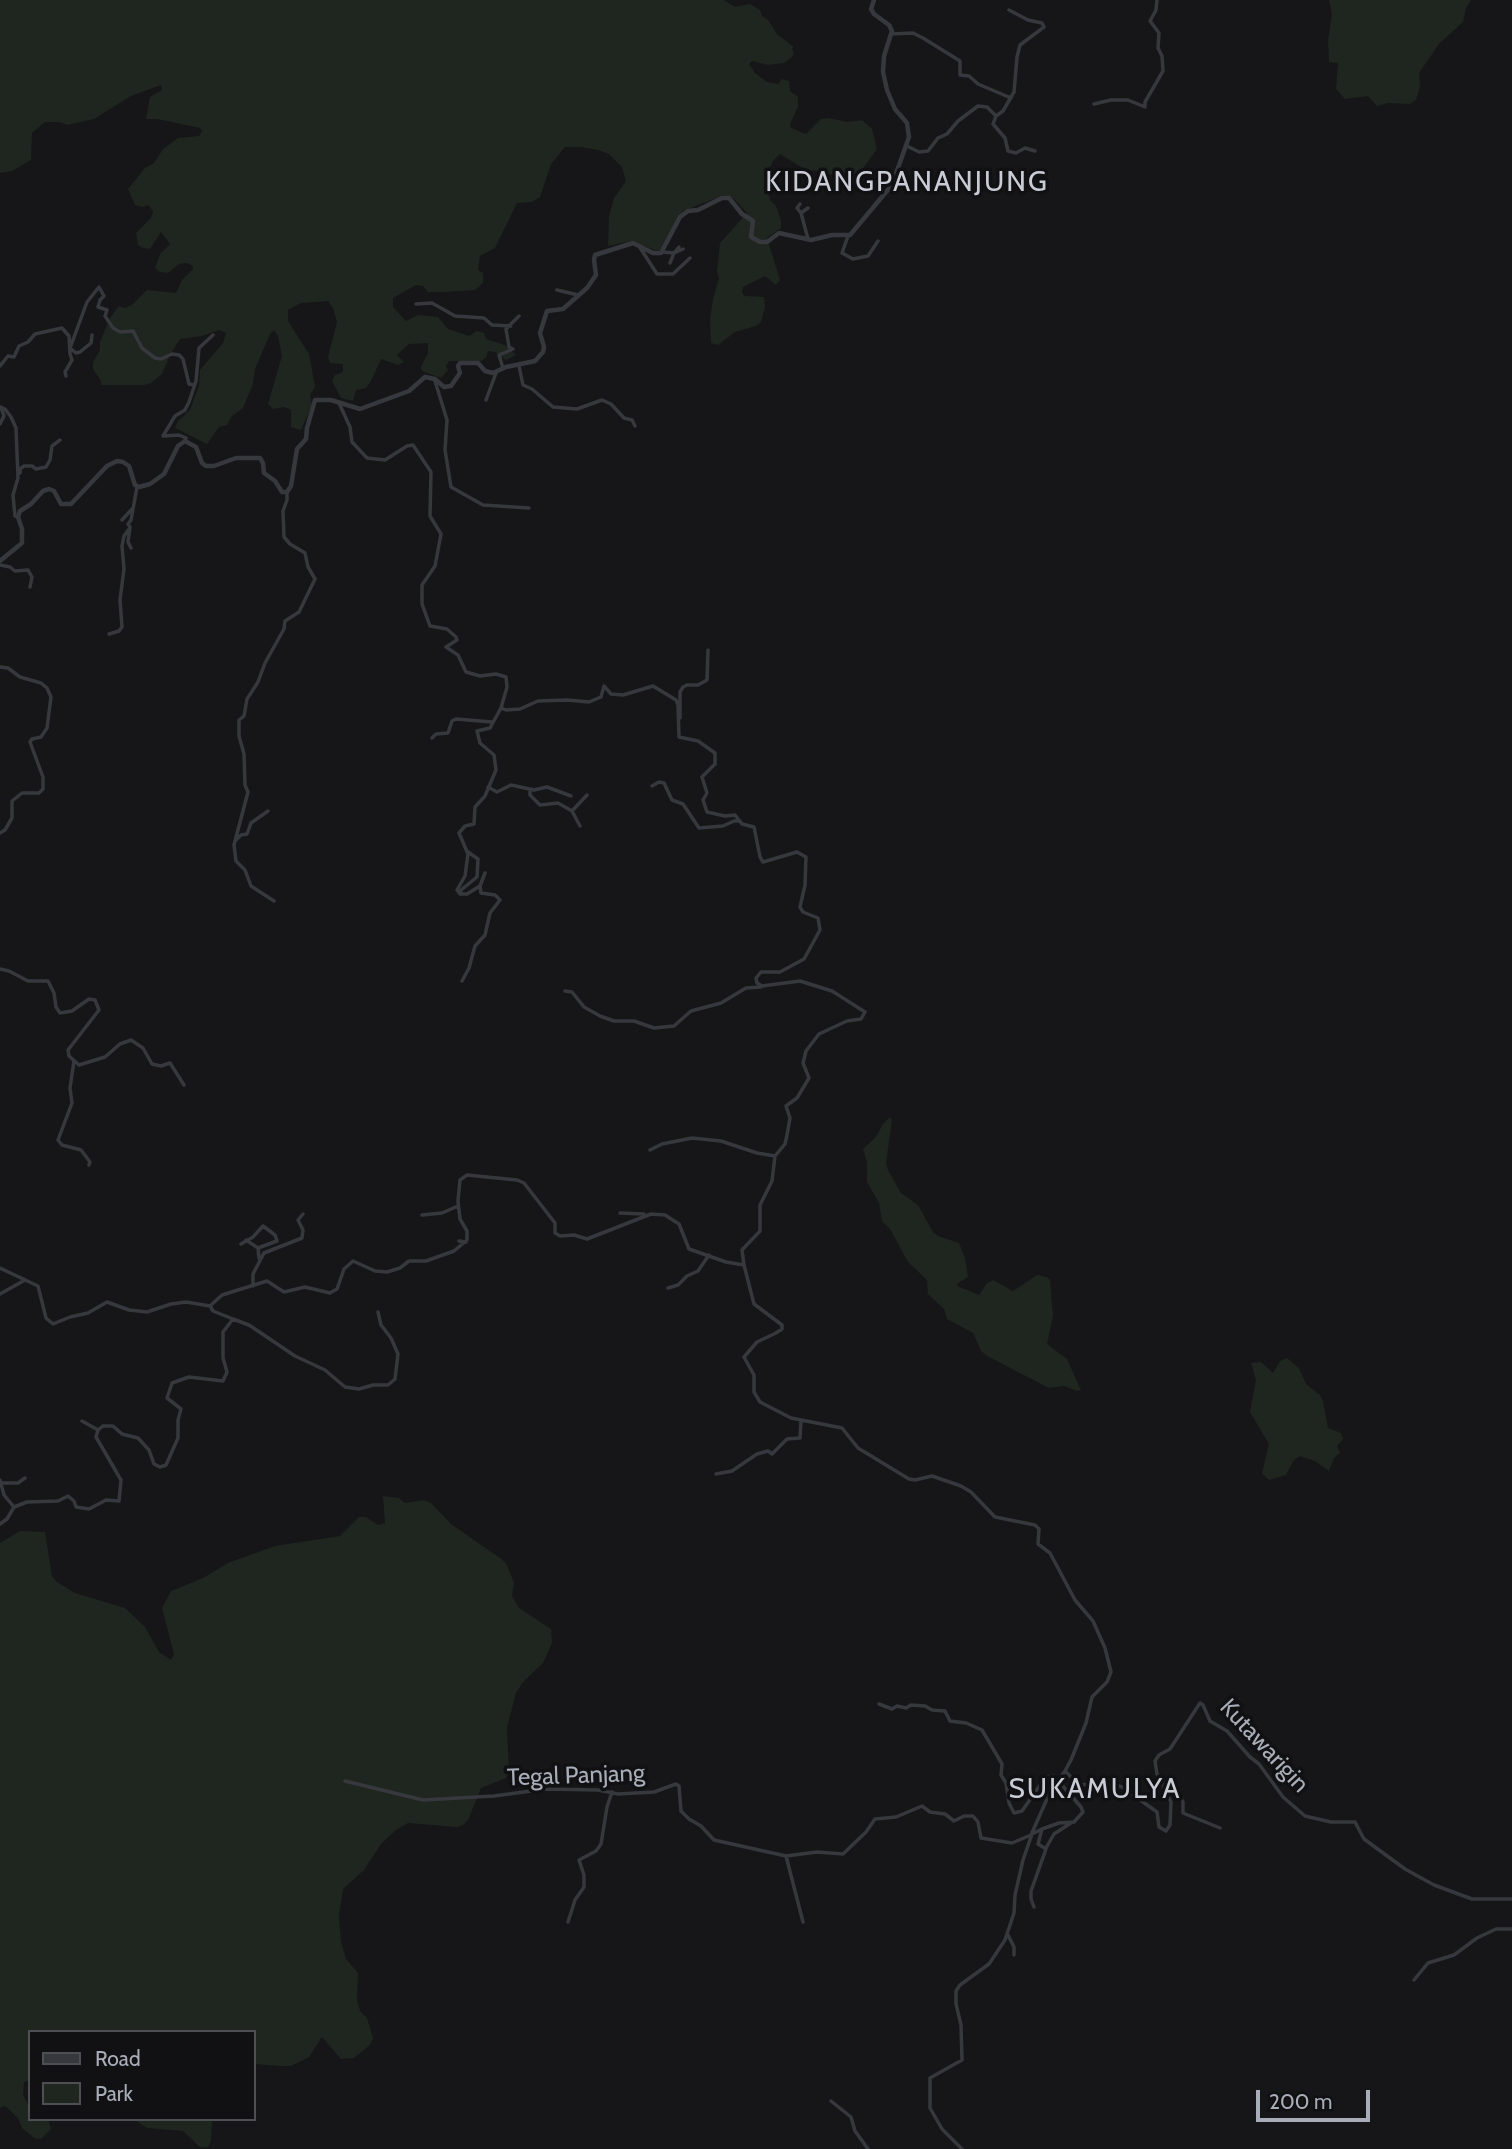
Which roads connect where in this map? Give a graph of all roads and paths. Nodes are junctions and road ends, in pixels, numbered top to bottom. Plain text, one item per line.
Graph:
1 (874, 0) edge
2 (1157, 0) edge
3 (1009, 10) dead end
4 (891, 34) junction
5 (1011, 98) junction
6 (1094, 104) dead end
7 (996, 116) junction
8 (907, 146) junction
9 (1035, 151) dead end
10 (800, 204) dead end
11 (808, 208) dead end
12 (801, 213) junction
13 (848, 236) junction
14 (808, 239) junction
15 (878, 242) dead end
16 (639, 244) junction
17 (681, 248) dead end
18 (663, 252) junction
19 (674, 253) junction
20 (690, 258) dead end
21 (670, 262) dead end
22 (557, 290) dead end
23 (580, 295) junction
24 (416, 304) dead end
25 (519, 316) dead end
26 (511, 326) junction
27 (92, 335) dead end
28 (213, 335) dead end
29 (70, 348) junction
30 (0, 366) edge
31 (519, 366) junction
32 (503, 368) junction
33 (496, 373) junction
34 (66, 376) dead end
35 (430, 377) junction
36 (194, 385) junction
37 (486, 400) dead end
38 (339, 403) junction
39 (1, 407) edge
40 (0, 424) edge
41 (635, 426) dead end
42 (60, 440) dead end
43 (185, 441) junction
44 (18, 478) junction
45 (137, 487) junction
46 (287, 492) junction
47 (528, 508) dead end
48 (132, 509) junction
49 (18, 517) junction
50 (122, 520) dead end
51 (129, 529) junction
52 (131, 548) dead end
53 (0, 563) edge
54 (30, 587) dead end
55 (109, 635) dead end
56 (708, 650) dead end
57 (0, 667) edge
58 (501, 708) junction
59 (678, 720) junction
60 (492, 722) junction
61 (432, 738) dead end
62 (652, 786) dead end
63 (488, 787) junction
64 (530, 790) junction
65 (587, 795) dead end
66 (571, 796) dead end
67 (268, 811) dead end
68 (572, 811) junction
69 (740, 821) junction
70 (580, 825) dead end
71 (0, 833) edge
72 (234, 845) junction
73 (468, 852) junction
74 (485, 873) dead end
75 (480, 886) junction
76 (460, 894) junction
77 (274, 901) dead end
78 (0, 969) edge
79 (462, 981) dead end
80 (762, 986) junction
81 (565, 991) dead end
82 (74, 1061) junction
83 (184, 1085) dead end
84 (650, 1150) dead end
85 (775, 1156) junction
86 (89, 1166) dead end
87 (458, 1206) junction
88 (620, 1213) dead end
89 (656, 1213) junction
90 (303, 1214) dead end
91 (422, 1215) dead end
92 (246, 1240) junction
93 (459, 1241) dead end
94 (467, 1241) junction
95 (241, 1244) dead end
96 (258, 1248) junction
97 (709, 1255) junction
98 (259, 1260) junction
99 (744, 1265) junction
100 (0, 1268) edge
101 (25, 1280) junction
102 (253, 1286) junction
103 (668, 1288) dead end
104 (0, 1294) edge
105 (210, 1306) junction
106 (378, 1312) dead end
107 (232, 1320) junction
108 (801, 1421) junction
109 (82, 1422) dead end
110 (98, 1430) junction
111 (716, 1474) dead end
112 (25, 1478) dead end
113 (1, 1481) edge
114 (14, 1507) junction
115 (0, 1524) edge
116 (879, 1704) dead end
117 (1065, 1771) junction
118 (1159, 1779) junction
119 (1058, 1780) junction
120 (345, 1781) dead end
121 (611, 1793) junction
122 (1073, 1822) junction
123 (1220, 1828) dead end
124 (1042, 1829) junction
125 (1031, 1835) junction
126 (1046, 1848) junction
127 (786, 1856) junction
128 (1512, 1899) edge
129 (1034, 1907) dead end
130 (568, 1922) dead end
131 (803, 1922) dead end
132 (1512, 1929) edge
133 (1008, 1936) junction
134 (1014, 1955) dead end
135 (1414, 1980) dead end
136 (831, 2101) dead end
137 (868, 2149) edge
138 (962, 2149) edge

1 - 4 street
2 - 6 street
3 - 5 street
4 - 5 street
4 - 8 street
5 - 7 street
7 - 8 street
7 - 9 street
8 - 13 street
10 - 12 street
11 - 12 street
12 - 14 street
13 - 14 street
13 - 15 street
14 - 18 street
16 - 18 street
16 - 20 street
16 - 23 street
17 - 19 street
18 - 19 street
19 - 21 street
22 - 23 street
23 - 31 street
24 - 26 street
25 - 26 street
26 - 32 street
27 - 29 street
28 - 36 street
29 - 30 street
29 - 34 street
29 - 36 street
31 - 32 street
31 - 41 street
32 - 33 street
33 - 35 street
33 - 37 street
35 - 38 street
35 - 47 street
36 - 43 street
38 - 46 street
38 - 58 street
39 - 40 street
39 - 44 street
42 - 44 street
43 - 45 street
43 - 46 street
44 - 49 street
45 - 48 street
45 - 49 street
46 - 72 street
48 - 50 street
48 - 51 street
49 - 53 street
51 - 52 street
51 - 55 street
53 - 54 street
56 - 59 street
57 - 71 street
58 - 59 street
58 - 60 street
59 - 69 street
60 - 61 street
60 - 63 street
62 - 69 street
63 - 64 street
63 - 73 street
64 - 66 street
64 - 68 street
65 - 68 street
67 - 72 street
68 - 70 street
69 - 80 street
72 - 77 street
73 - 76 street
73 - 76 street
74 - 75 street
75 - 76 street
75 - 79 street
78 - 82 street
80 - 81 street
80 - 85 street
82 - 83 street
82 - 86 street
84 - 85 street
85 - 99 street
87 - 89 street
87 - 91 street
87 - 94 street
88 - 89 street
89 - 97 street
90 - 98 street
92 - 95 street
92 - 96 street
92 - 96 street
93 - 94 street
94 - 102 street
96 - 98 street
97 - 99 street
97 - 103 street
98 - 102 street
99 - 108 street
100 - 101 street
101 - 104 street
101 - 105 street
102 - 105 street
105 - 107 street
106 - 107 street
107 - 110 street
108 - 111 street
108 - 117 street
109 - 110 street
110 - 114 street
112 - 113 street
113 - 114 street
114 - 115 street
116 - 119 street
117 - 118 street
117 - 119 street
118 - 123 street
118 - 128 street, Kutawarigin
119 - 122 street
119 - 125 street
120 - 121 street, Tegal Panjang
121 - 127 street, Tegal Panjang
121 - 130 street
122 - 124 street
122 - 126 street
124 - 125 street
124 - 126 street
125 - 127 street, Tegal Panjang
125 - 133 street
126 - 129 street
127 - 131 street
132 - 135 street
133 - 134 street
133 - 138 street
136 - 137 street

